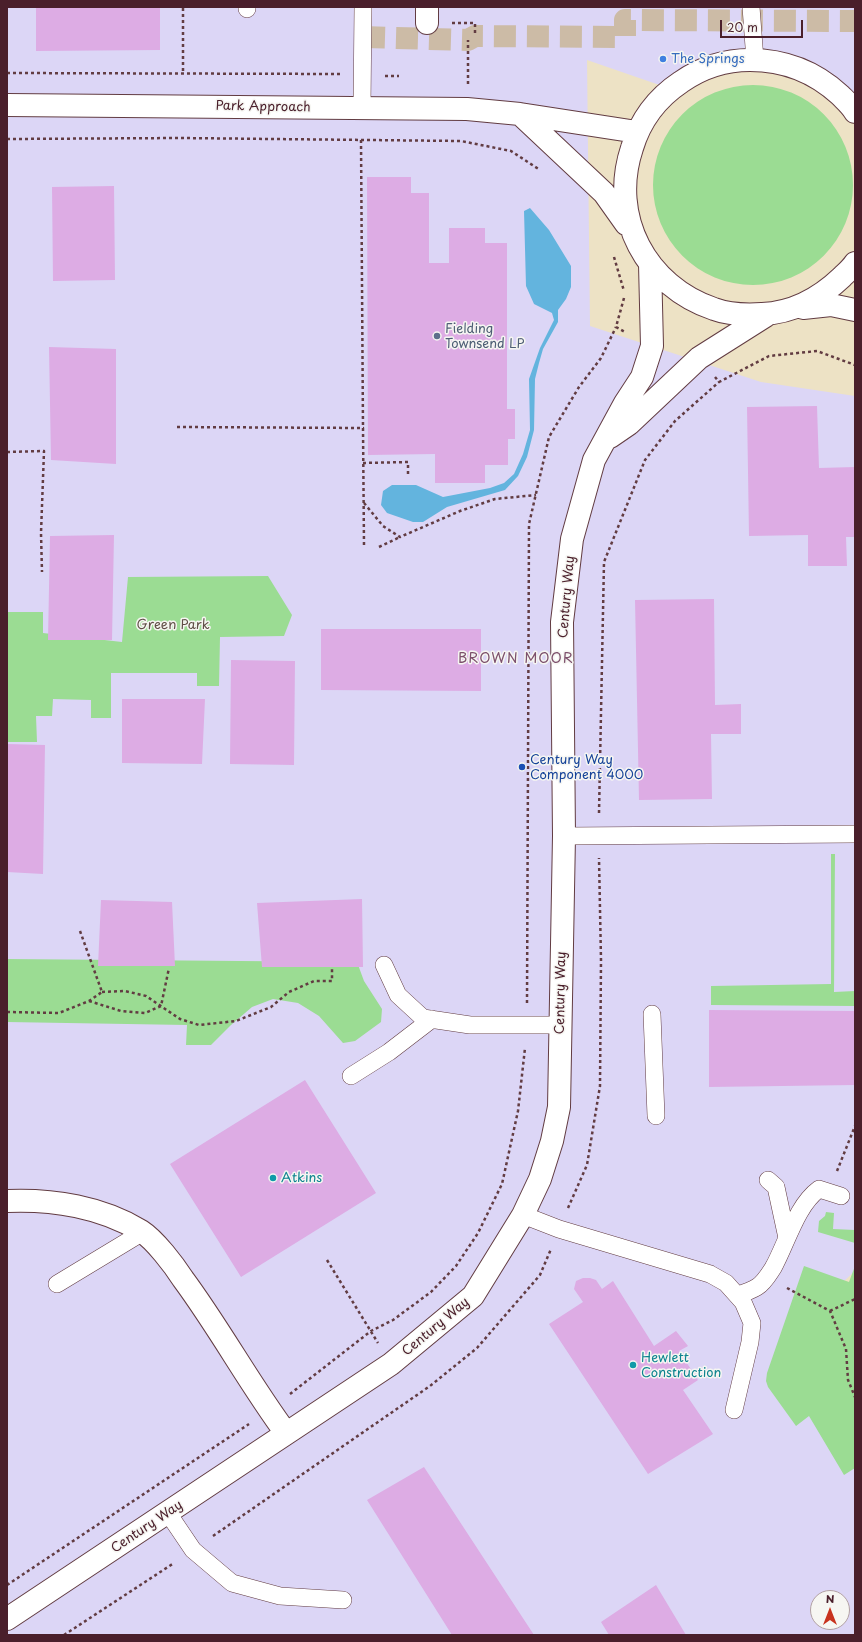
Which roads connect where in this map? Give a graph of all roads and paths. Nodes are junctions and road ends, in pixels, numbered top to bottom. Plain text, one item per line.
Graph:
1 (363, 7) edge
2 (751, 7) edge
3 (183, 8) edge
4 (427, 15) edge
5 (475, 36) dead end
6 (468, 40) dead end
7 (754, 60) junction
8 (7, 73) edge
9 (183, 73) junction
10 (362, 75) junction
11 (468, 83) dead end
12 (7, 105) edge
13 (362, 108) junction
14 (855, 112) edge
15 (520, 114) junction
16 (637, 132) junction
17 (7, 139) edge
18 (361, 140) junction
19 (542, 172) dead end
20 (633, 233) junction
21 (613, 253) dead end
22 (650, 264) junction
23 (855, 264) edge
24 (793, 308) junction
25 (855, 310) edge
26 (769, 314) junction
27 (652, 346) junction
28 (699, 358) junction
29 (855, 365) edge
30 (719, 382) junction
31 (177, 427) dead end
32 (363, 428) junction
33 (603, 443) junction
34 (7, 452) edge
35 (363, 463) junction
36 (408, 475) dead end
37 (536, 495) dead end
38 (363, 503) junction
39 (400, 537) junction
40 (364, 545) dead end
41 (379, 547) dead end
42 (42, 572) dead end
43 (855, 834) edge
44 (598, 835) junction
45 (564, 836) junction
46 (80, 931) dead end
47 (384, 965) dead end
48 (169, 968) dead end
49 (332, 968) dead end
50 (102, 992) junction
51 (89, 1001) junction
52 (160, 1006) junction
53 (7, 1012) edge
54 (652, 1014) dead end
55 (432, 1019) junction
56 (560, 1025) junction
57 (351, 1076) dead end
58 (656, 1116) dead end
59 (855, 1126) edge
60 (768, 1180) dead end
61 (835, 1194) joint
62 (14, 1200) edge
63 (523, 1215) junction
64 (559, 1229) junction
65 (143, 1232) junction
66 (787, 1238) junction
67 (326, 1260) dead end
68 (767, 1277) junction
69 (57, 1284) dead end
70 (738, 1295) junction
71 (855, 1299) edge
72 (830, 1311) junction
73 (391, 1364) junction
74 (855, 1397) edge
75 (734, 1410) dead end
76 (286, 1433) junction
77 (168, 1513) junction
78 (193, 1550) junction
79 (343, 1600) dead end
80 (7, 1619) edge
81 (64, 1635) edge

1 - 10 lane
2 - 7 lane
3 - 9 path
4 - 5 path
6 - 11 path
7 - 14 street
7 - 16 street
8 - 9 path
9 - 10 path
10 - 13 lane
12 - 13 street, Park Approach
13 - 15 street, Park Approach
15 - 16 street, Park Approach
15 - 20 street
16 - 20 street
17 - 18 path
18 - 19 path
18 - 32 path
20 - 22 street
21 - 27 path
22 - 26 street
22 - 27 street, Century Way
23 - 24 street
24 - 25 street
24 - 26 street
26 - 28 street, Century Way
27 - 33 street, Century Way
28 - 30 path
28 - 33 street, Century Way
29 - 30 path
30 - 44 path
31 - 32 path
32 - 35 path
33 - 45 street, Century Way
34 - 42 path
35 - 36 path
35 - 38 path
37 - 39 path
38 - 39 path
38 - 40 path
39 - 41 path
43 - 44 lane
44 - 45 lane
44 - 64 path
45 - 56 street, Century Way
46 - 50 path
47 - 55 lane
48 - 52 path
49 - 52 path
50 - 51 path
50 - 52 path
51 - 52 path
51 - 53 path
54 - 58 lane
55 - 56 lane
55 - 57 lane
56 - 63 street, Century Way
59 - 61 path
60 - 66 lane
61 - 66 lane
62 - 65 street
63 - 64 lane
63 - 73 street, Century Way
64 - 70 lane
64 - 78 path
65 - 69 lane
65 - 76 street
66 - 68 lane
67 - 73 path
68 - 70 lane
68 - 72 path
70 - 75 lane
71 - 72 path
72 - 74 path
73 - 76 street, Century Way
76 - 77 street, Century Way
77 - 78 lane
77 - 80 street, Century Way
78 - 79 lane
78 - 81 path

